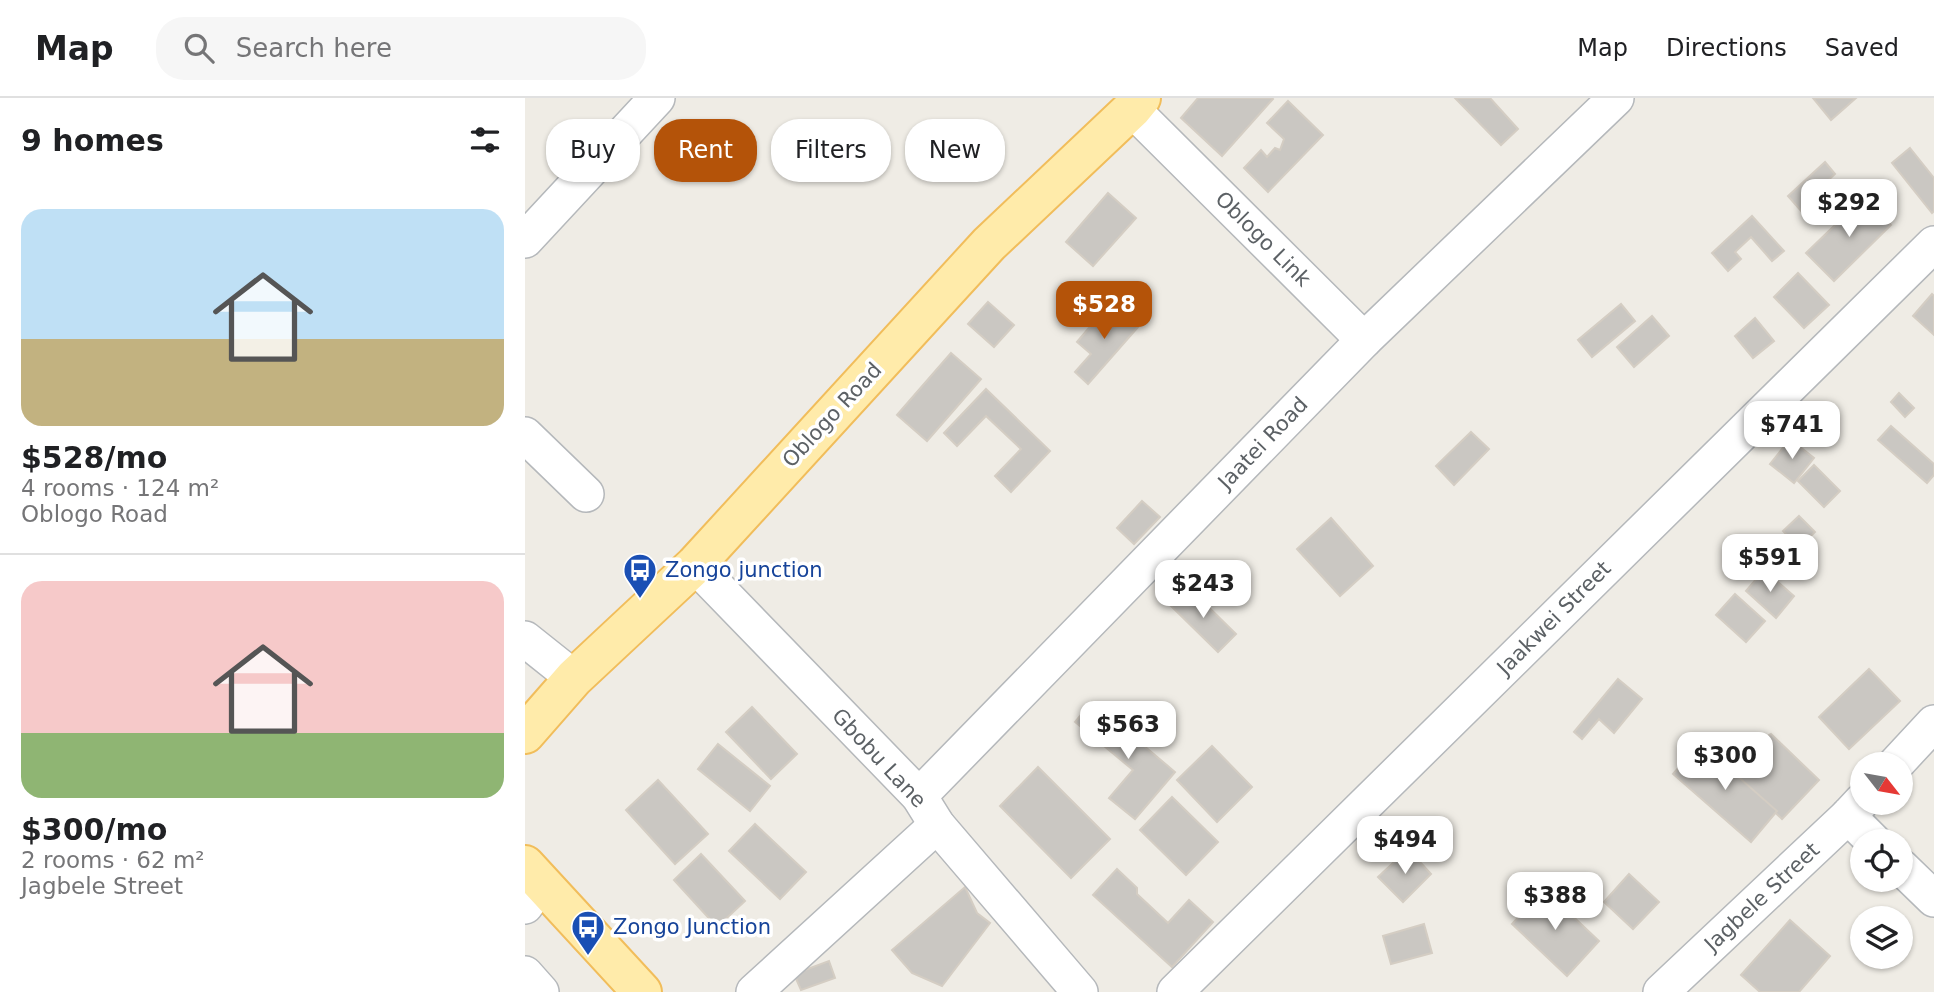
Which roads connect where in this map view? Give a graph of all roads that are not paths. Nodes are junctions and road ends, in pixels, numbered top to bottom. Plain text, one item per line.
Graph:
1 (657, 98) edge
2 (1616, 98) edge
3 (1137, 104) edge
4 (525, 240) edge
5 (1934, 244) edge
6 (1364, 340) junction
7 (525, 435) edge
8 (586, 494) dead end
9 (695, 565) junction
10 (525, 639) edge
11 (574, 678) junction
12 (1934, 723) edge
13 (525, 734) edge
14 (1907, 752) edge
15 (928, 811) junction
16 (1850, 814) edge
17 (1913, 879) edge
18 (531, 885) edge
19 (1934, 899) edge
20 (525, 974) edge
21 (541, 992) edge
22 (642, 992) edge
23 (754, 992) edge
24 (1080, 992) edge
25 (1175, 992) edge
26 (1661, 992) edge

1 - 4 street
2 - 6 street, Jaatei Road
3 - 6 street, Oblogo Link
3 - 9 main road, Oblogo Road
5 - 25 street, Jaakwei Street
6 - 15 street, Jaatei Road
7 - 8 street
9 - 11 main road, Oblogo Road
9 - 15 street, Gbobu Lane
10 - 11 street
11 - 13 main road, Oblogo Road
12 - 14 street
15 - 23 street, Jaatei Road
15 - 24 street, Gbobu Lane
16 - 26 street, Jagbele Street
17 - 19 street
18 - 22 main road
20 - 21 street

